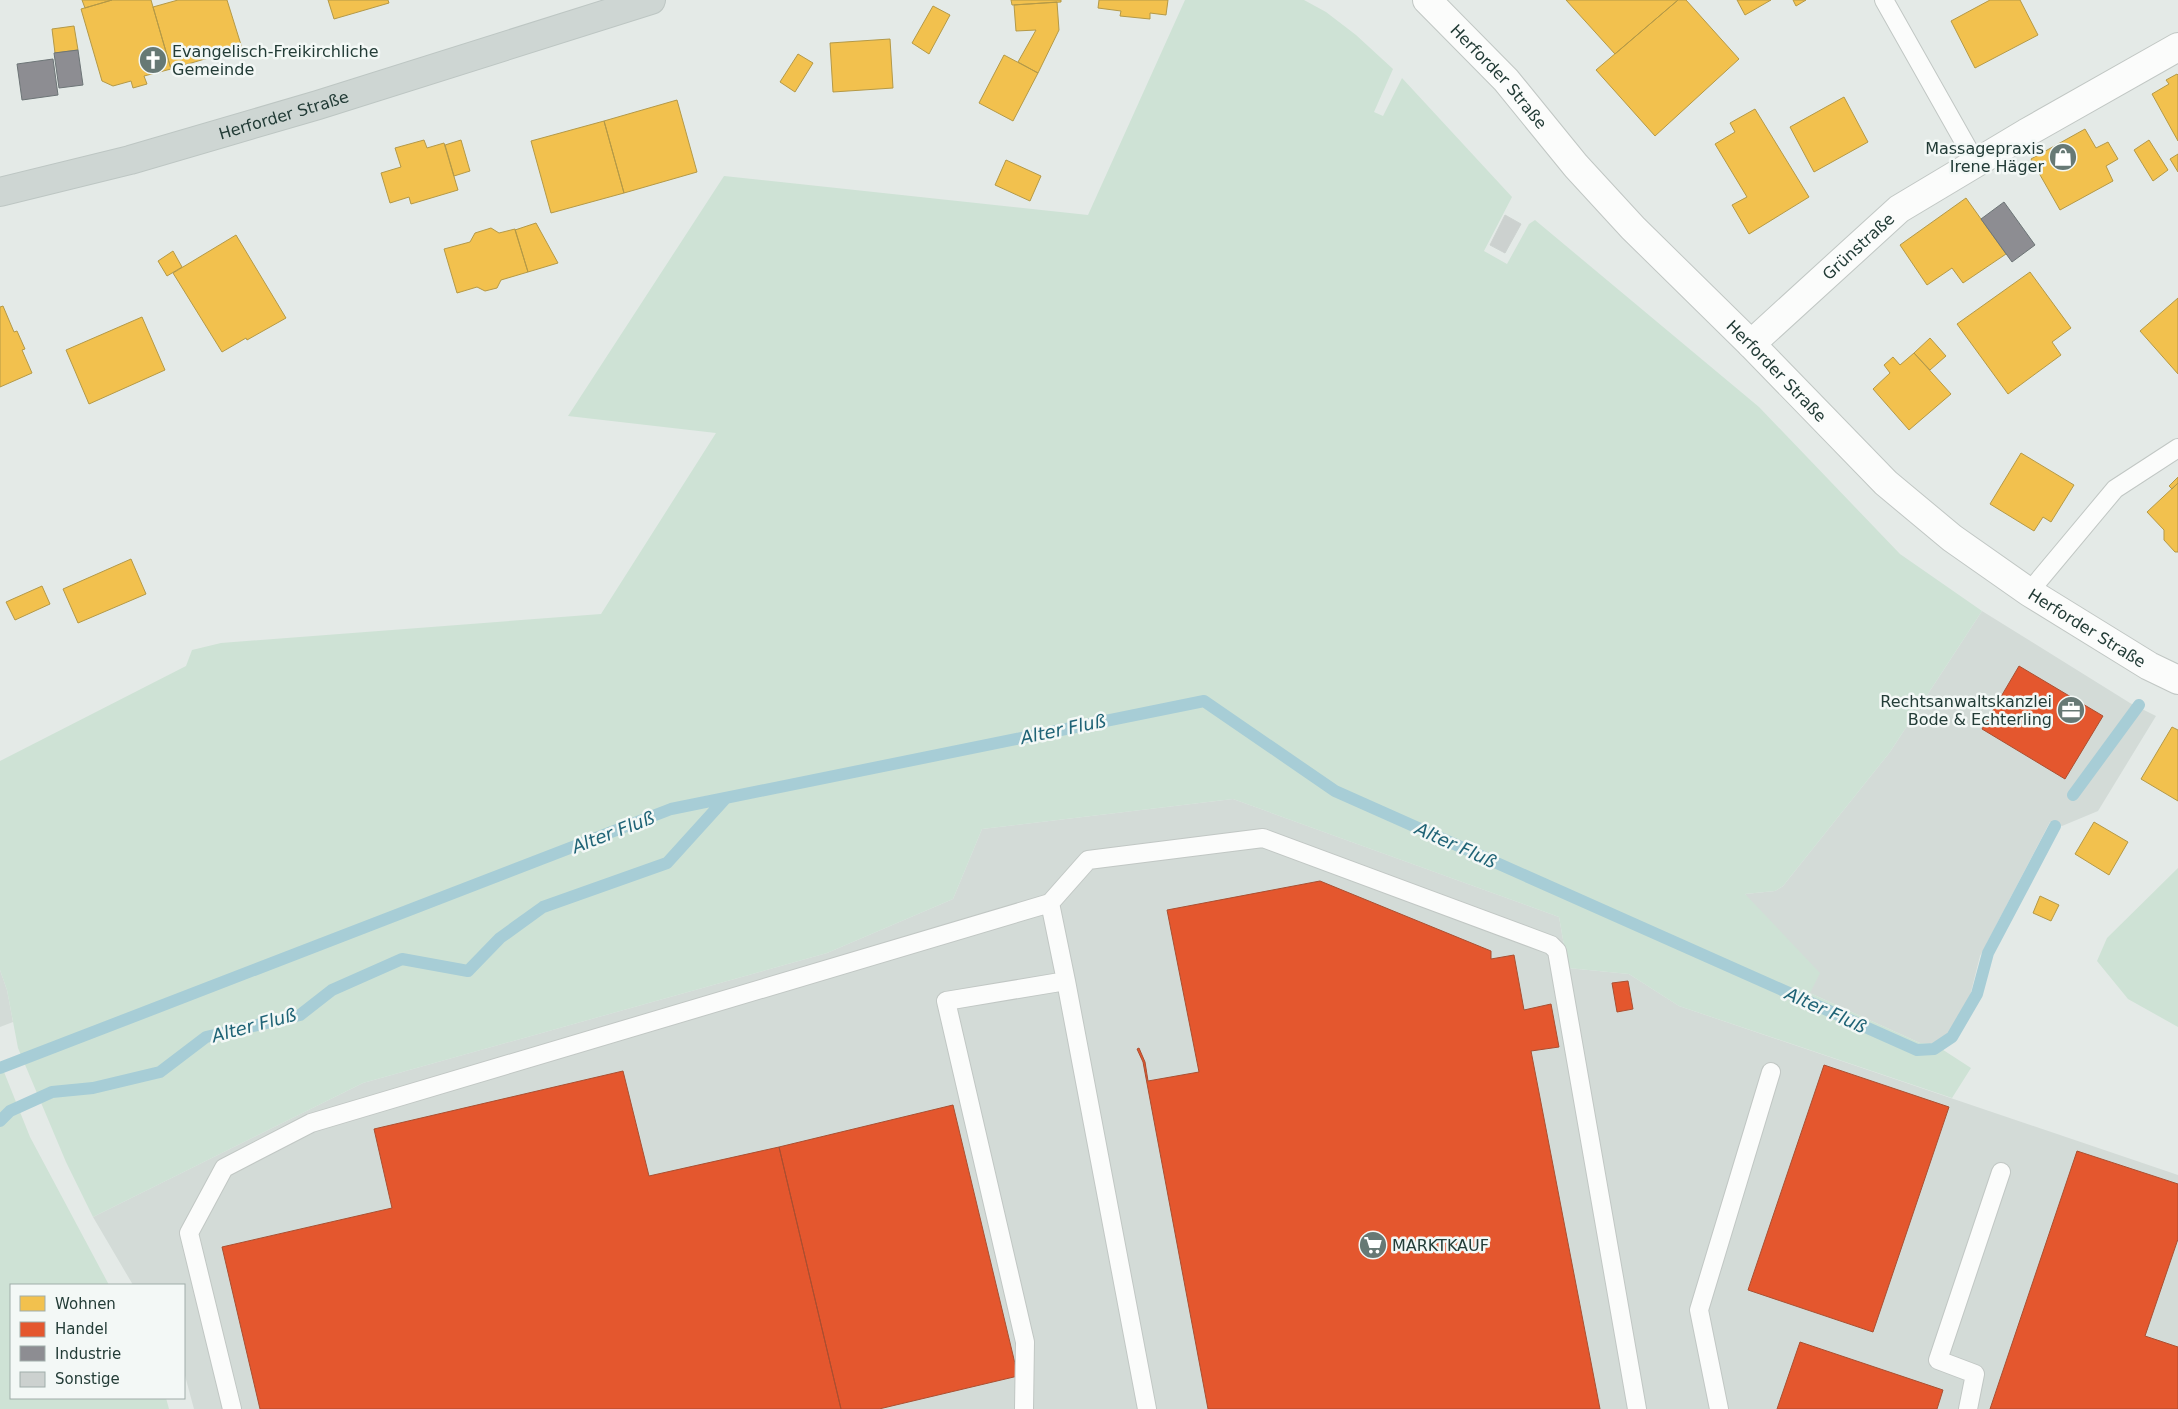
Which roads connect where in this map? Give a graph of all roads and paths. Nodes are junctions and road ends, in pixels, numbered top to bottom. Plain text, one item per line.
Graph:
1 (651, 0) edge
2 (1427, 0) edge
3 (1884, 0) edge
4 (2178, 47) edge
5 (1976, 163) junction
6 (0, 192) edge
7 (1751, 344) junction
8 (2178, 448) edge
9 (2029, 592) junction
10 (2178, 680) edge
11 (1050, 903) junction
12 (1066, 982) junction
13 (1771, 1072) dead end
14 (2002, 1172) dead end
15 (232, 1409) edge
16 (1024, 1409) edge
17 (1147, 1409) edge
18 (1637, 1409) edge
19 (1719, 1409) edge
20 (1968, 1409) edge

1 - 6 main road, Herforder Straße
2 - 7 street, Herforder Straße
3 - 5 lane
4 - 5 street, Grünstraße
5 - 7 street, Grünstraße
7 - 9 street, Herforder Straße
8 - 9 lane
9 - 10 street, Herforder Straße
11 - 12 lane
11 - 15 lane
11 - 18 lane
12 - 16 lane
12 - 17 lane
13 - 19 lane
14 - 20 lane

